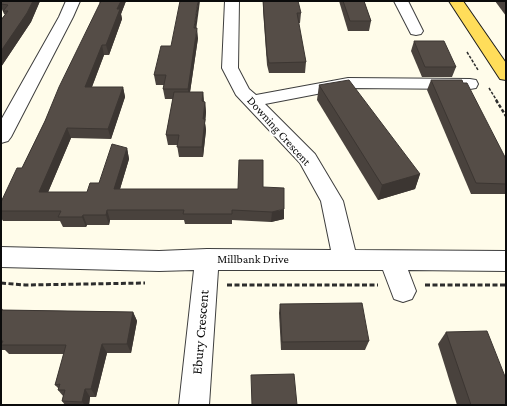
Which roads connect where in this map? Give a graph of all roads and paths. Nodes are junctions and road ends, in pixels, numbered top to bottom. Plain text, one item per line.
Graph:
1 (73, 1) edge
2 (232, 1) edge
3 (402, 1) edge
4 (456, 1) edge
5 (416, 31) dead end
6 (465, 48) dead end
7 (506, 75) edge
8 (479, 80) junction
9 (252, 101) junction
10 (506, 116) edge
11 (1, 137) edge
12 (1, 257) edge
13 (207, 259) junction
14 (345, 259) junction
15 (392, 260) junction
16 (506, 261) edge
17 (1, 283) edge
18 (148, 283) dead end
19 (227, 285) dead end
20 (506, 285) edge
21 (402, 288) junction
22 (194, 405) edge

1 - 11 street
2 - 9 street, Downing Crescent
3 - 5 street
4 - 7 main road
6 - 8 path
8 - 9 street
8 - 10 path
9 - 14 street, Downing Crescent
12 - 13 street, Millbank Drive
13 - 14 street, Millbank Drive
13 - 22 street, Ebury Crescent
14 - 15 street, Millbank Drive
15 - 16 street, Millbank Drive
15 - 21 street
17 - 18 path
19 - 21 path
20 - 21 path

